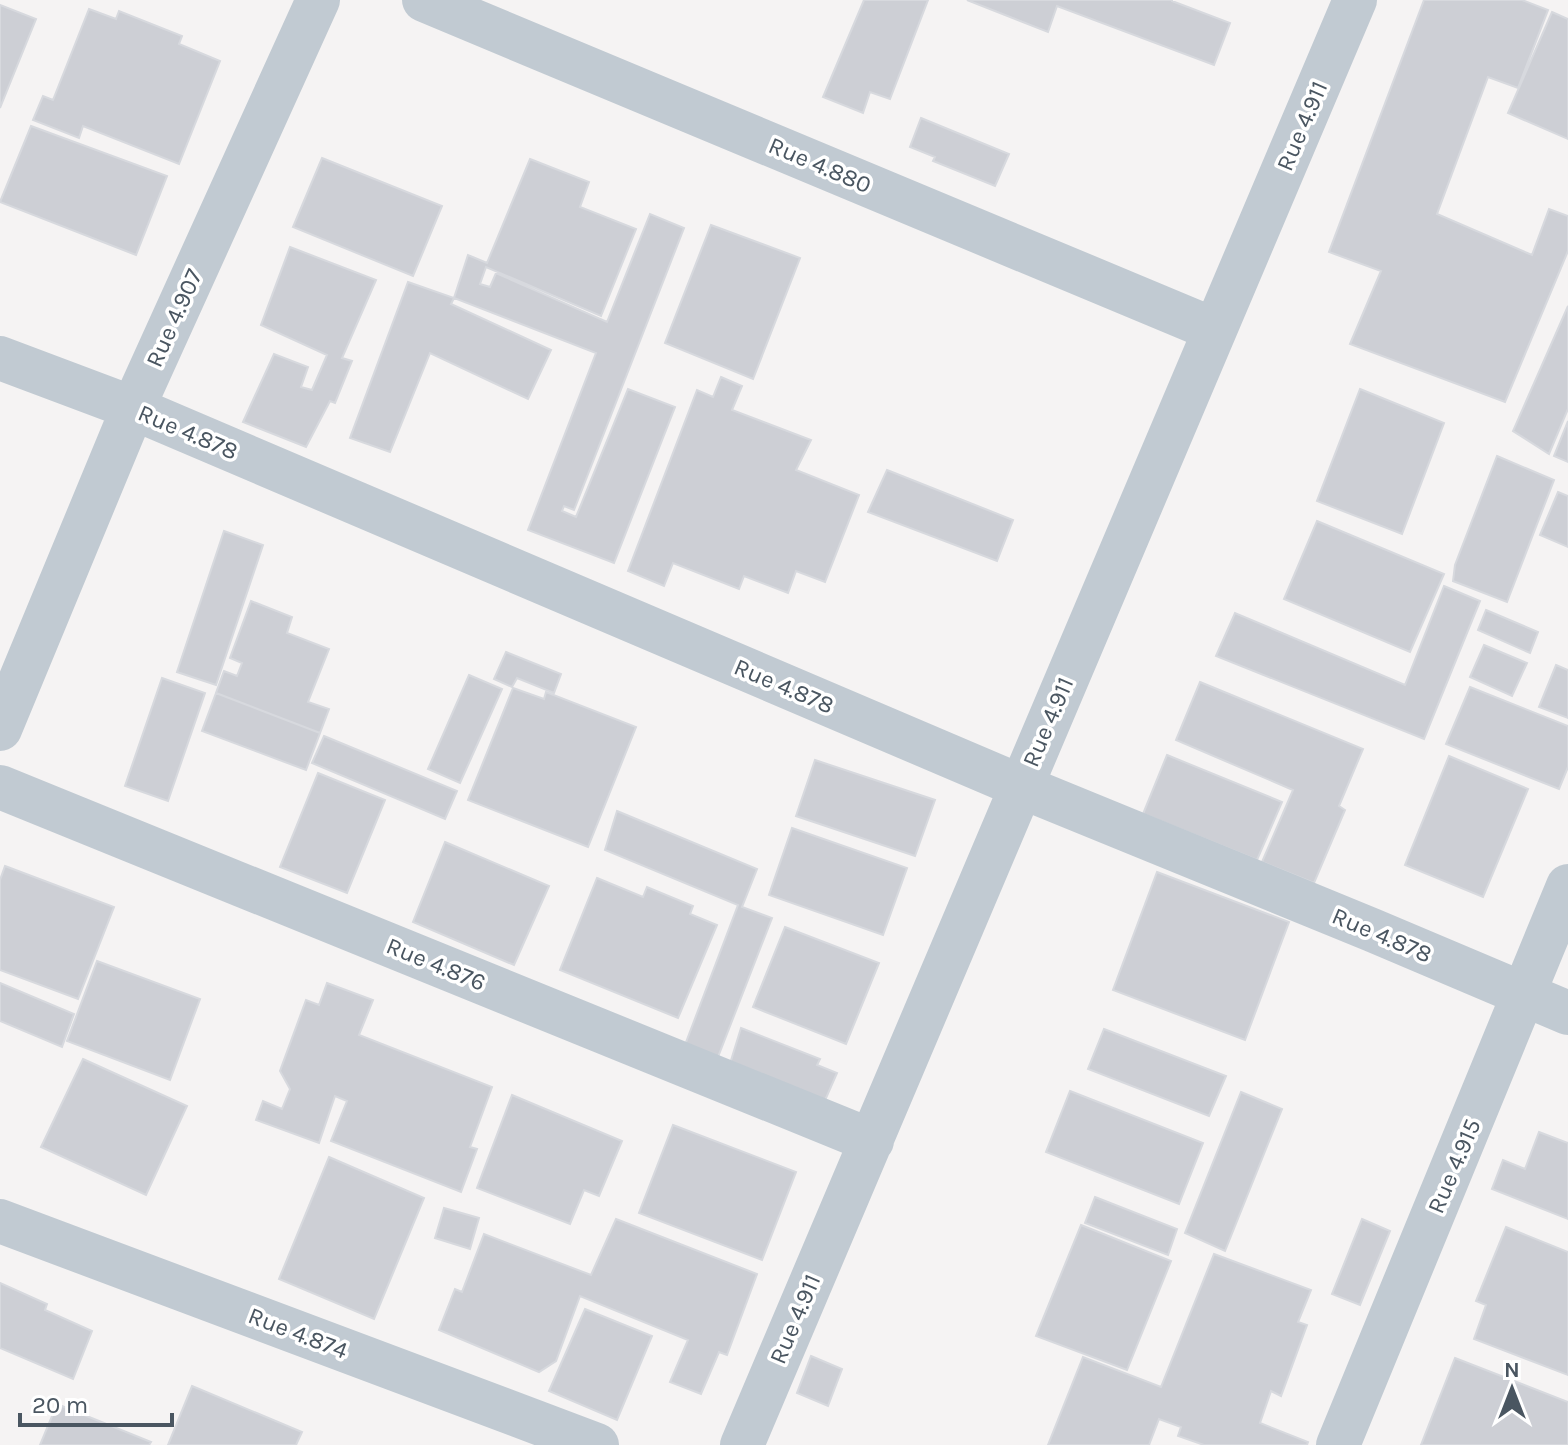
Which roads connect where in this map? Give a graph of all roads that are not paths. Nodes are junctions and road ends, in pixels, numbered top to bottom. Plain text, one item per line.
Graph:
1 (318, 0) edge
2 (424, 0) edge
3 (1355, 0) edge
4 (1215, 330) junction
5 (0, 358) edge
6 (133, 408) junction
7 (0, 729) edge
8 (1020, 786) junction
9 (0, 787) edge
10 (1568, 886) edge
11 (1524, 995) junction
12 (1568, 1013) edge
13 (872, 1141) junction
14 (0, 1221) edge
15 (597, 1445) edge
16 (742, 1445) edge
17 (1338, 1445) edge

1 - 6 street, Rue 4.907
2 - 4 street, Rue 4.880
3 - 4 street, Rue 4.911
4 - 8 street, Rue 4.911
5 - 6 street, Rue 4.878
6 - 7 street, Rue 4.907
6 - 8 street, Rue 4.878
8 - 11 street, Rue 4.878
8 - 13 street, Rue 4.911
9 - 13 street, Rue 4.876
10 - 11 street, Rue 4.915
11 - 12 street, Rue 4.878
11 - 17 street, Rue 4.915
13 - 16 street, Rue 4.911
14 - 15 street, Rue 4.874

